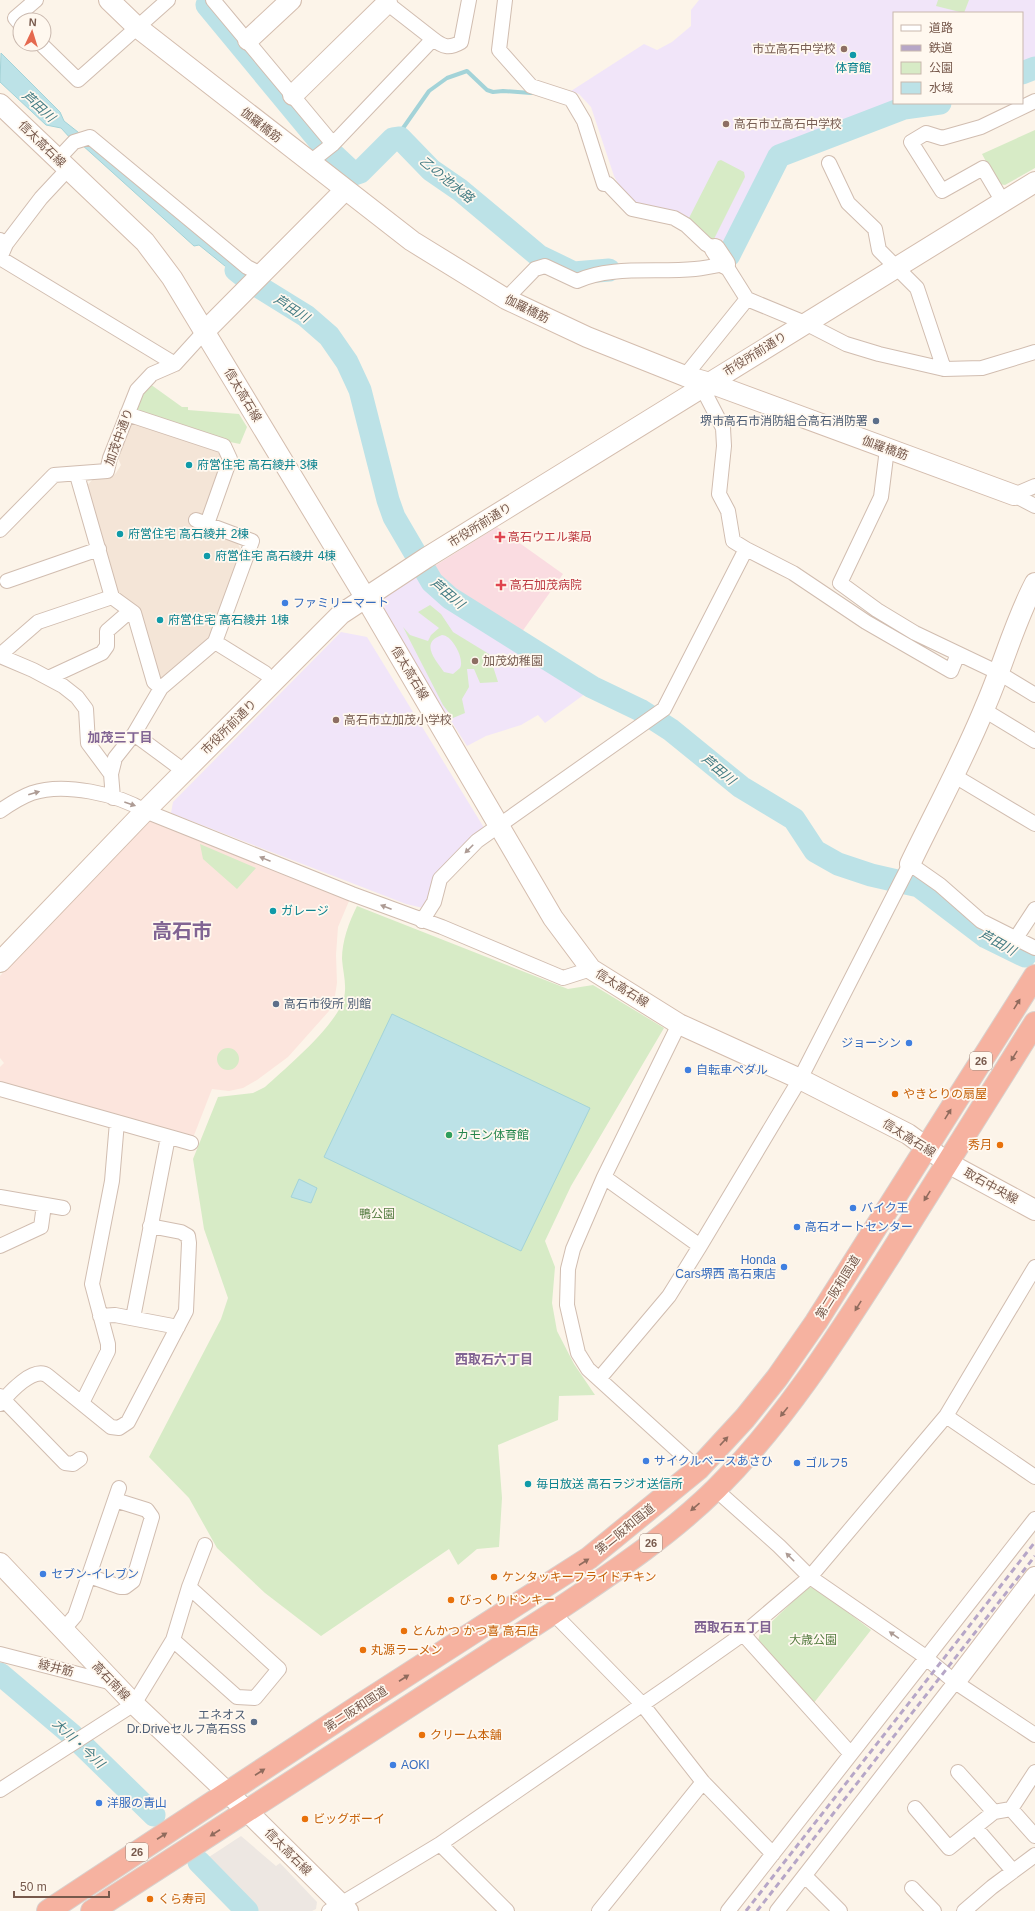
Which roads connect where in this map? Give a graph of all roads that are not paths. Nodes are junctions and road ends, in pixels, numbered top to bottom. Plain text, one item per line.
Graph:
1 (36, 0) edge
2 (109, 0) edge
3 (168, 0) edge
4 (213, 0) edge
5 (291, 0) edge
6 (469, 0) edge
7 (505, 0) edge
8 (389, 3) edge
9 (22, 12) edge
10 (137, 27) junction
11 (432, 39) junction
12 (248, 40) junction
13 (49, 52) edge
14 (293, 95) junction
15 (1035, 101) edge
16 (0, 104) edge
17 (330, 147) junction
18 (309, 163) junction
19 (63, 164) junction
20 (829, 164) dead end
21 (1035, 182) edge
22 (345, 190) junction
23 (1002, 202) junction
24 (3, 242) edge
25 (720, 257) junction
26 (896, 267) junction
27 (257, 280) junction
28 (747, 298) junction
29 (506, 299) junction
30 (805, 323) junction
31 (205, 331) junction
32 (1035, 352) edge
33 (175, 364) junction
34 (944, 369) junction
35 (685, 376) junction
36 (710, 383) junction
37 (127, 414) junction
38 (887, 448) junction
39 (77, 475) junction
40 (1035, 486) edge
41 (1014, 495) junction
42 (1035, 506) edge
43 (0, 530) edge
44 (99, 549) junction
45 (746, 549) junction
46 (7, 581) dead end
47 (1035, 583) edge
48 (112, 597) junction
49 (365, 597) junction
50 (130, 611) junction
51 (215, 642) junction
52 (958, 654) junction
53 (0, 655) edge
54 (265, 673) dead end
55 (1000, 673) junction
56 (48, 678) junction
57 (161, 688) junction
58 (1035, 695) edge
59 (984, 710) junction
60 (134, 734) junction
61 (1035, 741) edge
62 (176, 765) dead end
63 (111, 774) junction
64 (953, 775) junction
65 (113, 798) junction
66 (0, 811) edge
67 (145, 811) junction
68 (1035, 824) edge
69 (500, 826) junction
70 (904, 875) junction
71 (1035, 909) edge
72 (422, 921) junction
73 (1016, 938) junction
74 (1035, 948) edge
75 (0, 962) edge
76 (591, 969) junction
77 (1035, 976) edge
78 (1035, 1023) edge
79 (679, 1024) junction
80 (800, 1078) junction
81 (0, 1090) edge
82 (117, 1122) junction
83 (168, 1137) junction
84 (191, 1143) dead end
85 (927, 1147) junction
86 (948, 1162) junction
87 (604, 1177) junction
88 (0, 1197) edge
89 (44, 1205) junction
90 (63, 1208) dead end
91 (1035, 1210) edge
92 (150, 1226) junction
93 (0, 1246) edge
94 (700, 1246) junction
95 (1035, 1267) edge
96 (100, 1316) junction
97 (132, 1318) junction
98 (178, 1327) junction
99 (599, 1379) junction
100 (1, 1400) edge
101 (82, 1403) junction
102 (946, 1416) junction
103 (80, 1459) dead end
104 (698, 1469) junction
105 (1035, 1477) edge
106 (715, 1489) junction
107 (1035, 1519) edge
108 (205, 1545) dead end
109 (0, 1563) edge
110 (89, 1576) junction
111 (810, 1577) junction
112 (1035, 1577) edge
113 (189, 1587) junction
114 (553, 1613) junction
115 (63, 1630) junction
116 (744, 1634) junction
117 (173, 1640) junction
118 (2, 1657) edge
119 (925, 1658) junction
120 (955, 1682) junction
121 (113, 1683) junction
122 (134, 1704) junction
123 (642, 1704) junction
124 (1035, 1735) edge
125 (850, 1753) junction
126 (958, 1772) dead end
127 (1035, 1772) edge
128 (703, 1782) junction
129 (0, 1790) edge
130 (227, 1793) junction
131 (916, 1808) dead end
132 (1010, 1809) junction
133 (248, 1812) junction
134 (994, 1812) junction
135 (975, 1827) junction
136 (1035, 1836) edge
137 (440, 1844) junction
138 (773, 1854) junction
139 (1035, 1855) edge
140 (1013, 1871) junction
141 (805, 1876) junction
142 (912, 1888) dead end
143 (339, 1908) edge
144 (48, 1911) edge
145 (92, 1911) edge
146 (507, 1911) edge
147 (599, 1911) edge
148 (728, 1911) edge
149 (777, 1911) edge
150 (840, 1911) edge
151 (934, 1911) edge
152 (964, 1911) edge

1 - 9 street
2 - 10 street, 伽羅橋筋
3 - 10 street
4 - 12 street
5 - 12 street
6 - 11 street
7 - 25 street
8 - 11 street
8 - 14 street
10 - 13 street
10 - 18 street, 伽羅橋筋
11 - 17 street
12 - 14 street
14 - 17 street
15 - 23 street
16 - 19 street, 信太高石線
17 - 18 street
18 - 22 street, 伽羅橋筋
19 - 24 street
19 - 27 street
19 - 31 street, 信太高石線
20 - 26 street
21 - 23 street, 市役所前通り
22 - 27 street
22 - 29 street, 伽羅橋筋
23 - 26 street, 市役所前通り
24 - 33 street
25 - 28 street
25 - 29 street
26 - 30 street, 市役所前通り
26 - 34 street
27 - 31 street
28 - 30 street
28 - 35 street
29 - 35 street, 伽羅橋筋
30 - 34 street
30 - 36 street, 市役所前通り
31 - 33 street, 加茂中通り
31 - 49 street, 信太高石線
32 - 34 street
33 - 37 street, 加茂中通り
35 - 36 street, 伽羅橋筋
36 - 38 street, 伽羅橋筋
36 - 45 street
36 - 49 street, 市役所前通り
37 - 39 street, 加茂中通り
37 - 51 street
38 - 41 street, 伽羅橋筋
38 - 52 street
39 - 43 street, 加茂中通り
39 - 44 street
40 - 41 street
41 - 42 street
44 - 46 street
44 - 48 street
45 - 52 street
45 - 69 street
47 - 55 street
48 - 50 street
48 - 53 street
49 - 67 street, 市役所前通り
49 - 69 street, 信太高石線
50 - 56 street
50 - 57 street
51 - 54 street
51 - 57 street
52 - 55 street
53 - 56 street
55 - 58 street
55 - 59 street
56 - 63 street
57 - 60 street
59 - 61 street
59 - 64 street
60 - 62 street
60 - 63 street
63 - 65 street
64 - 68 street
64 - 70 street
66 -> 65 street
65 -> 67 street
72 -> 67 street
67 - 75 street, 市役所前通り
69 -> 72 street
69 - 76 street, 信太高石線
70 - 73 street
70 - 80 street
71 - 73 street
72 - 76 street
73 - 74 street
76 - 79 street, 信太高石線
85 -> 77 highway, 第二阪和国道 / 26
78 -> 86 highway, 26
79 - 80 street, 信太高石線
79 - 87 street
80 - 85 street, 信太高石線
80 - 94 street
81 - 82 street
82 - 83 street
82 - 96 street
83 - 84 street
83 - 92 street
85 - 86 street, 信太高石線
104 -> 85 highway, 第二阪和国道 / 26
86 - 91 street, 取石中央線
86 -> 106 highway, 26
87 - 94 street
87 - 99 street
88 - 89 street
89 - 90 street
89 - 93 street
92 - 97 street
92 - 98 street
94 - 99 street
95 - 102 street
96 - 97 street
96 - 101 street
97 - 98 street
98 - 101 street
99 - 104 street
100 - 101 street
100 - 103 street
102 - 105 street
102 - 111 street
130 -> 104 highway, 第二阪和国道 / 26
111 -> 106 street
106 -> 114 highway, 26
107 - 119 street
108 - 113 street
109 - 115 street, 高石南線
110 - 110 street
110 - 115 street
111 - 116 street
119 -> 111 street
112 - 120 street
113 - 117 street
113 - 117 street
114 - 123 street
114 - 133 highway, 26
115 - 121 street, 高石南線
116 - 123 street
116 - 125 street
117 - 122 street
118 - 121 street, 綾井筋
119 - 120 street
119 - 125 street
120 - 124 street
120 - 141 street
121 - 122 street, 高石南線
122 - 129 street
122 - 130 street, 高石南線
123 - 128 street
123 - 137 street
125 - 138 street
126 - 134 street
127 - 132 street
128 - 138 street
128 - 147 street
130 - 133 street, 信太高石線
144 -> 130 highway, 第二阪和国道 / 26
131 - 135 street
132 - 134 street
132 - 136 street
133 - 143 street, 信太高石線
133 -> 145 highway, 26
134 - 135 street
135 - 140 street
137 - 143 street
137 - 146 street
138 - 148 street
139 - 140 street
140 - 152 street
141 - 149 street
141 - 150 street
142 - 151 street

